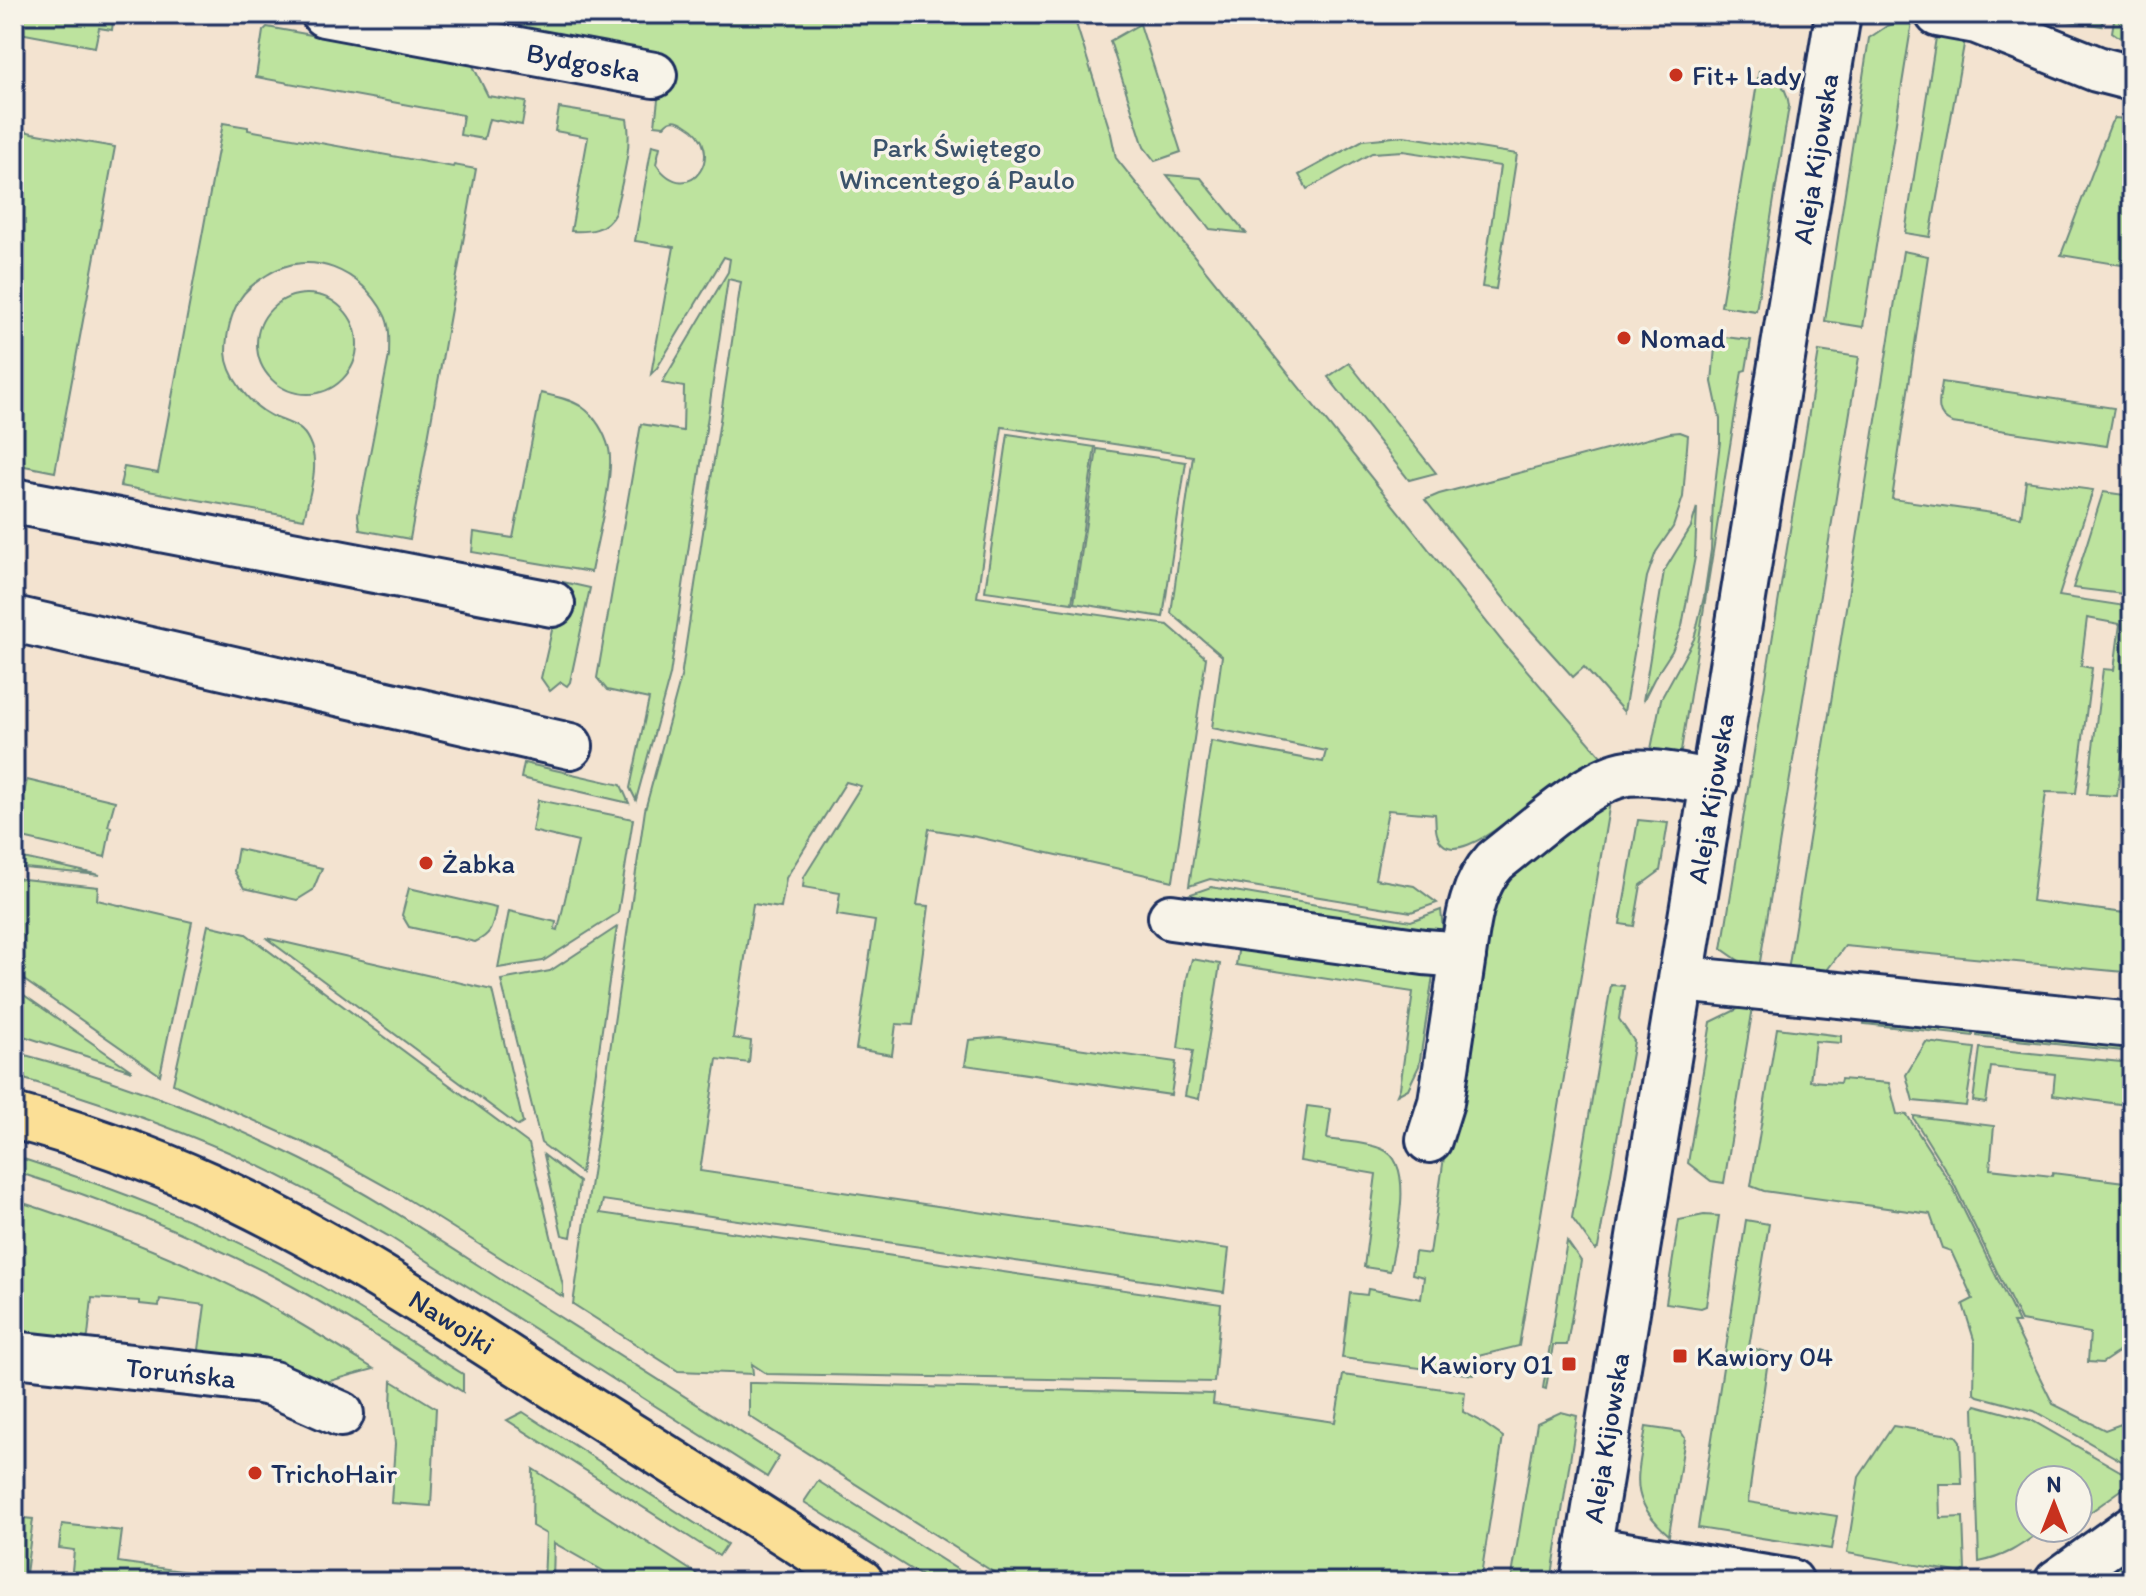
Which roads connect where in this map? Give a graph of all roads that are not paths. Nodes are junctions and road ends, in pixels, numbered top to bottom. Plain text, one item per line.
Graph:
1 (324, 14) edge
2 (1838, 14) edge
3 (1938, 14) edge
4 (654, 75) dead end
5 (2132, 78) edge
6 (14, 501) edge
7 (552, 604) dead end
8 (14, 619) edge
9 (570, 746) dead end
10 (1715, 782) junction
11 (1171, 917) dead end
12 (1463, 955) junction
13 (1682, 979) junction
14 (2132, 1025) edge
15 (14, 1116) edge
16 (1429, 1140) dead end
17 (14, 1354) edge
18 (341, 1414) dead end
19 (2132, 1528) edge
20 (1586, 1566) edge
21 (861, 1582) edge
22 (1791, 1582) edge
23 (2057, 1582) edge

1 - 4 street, Bydgoska
2 - 10 street, Aleja Kijowska
3 - 5 street
6 - 7 street
8 - 9 street
10 - 12 street
10 - 13 street, Aleja Kijowska
11 - 12 street
12 - 16 street
13 - 14 street
13 - 20 street, Aleja Kijowska
15 - 21 main road, Nawojki
17 - 18 street, Toruńska
19 - 23 street
20 - 22 street

